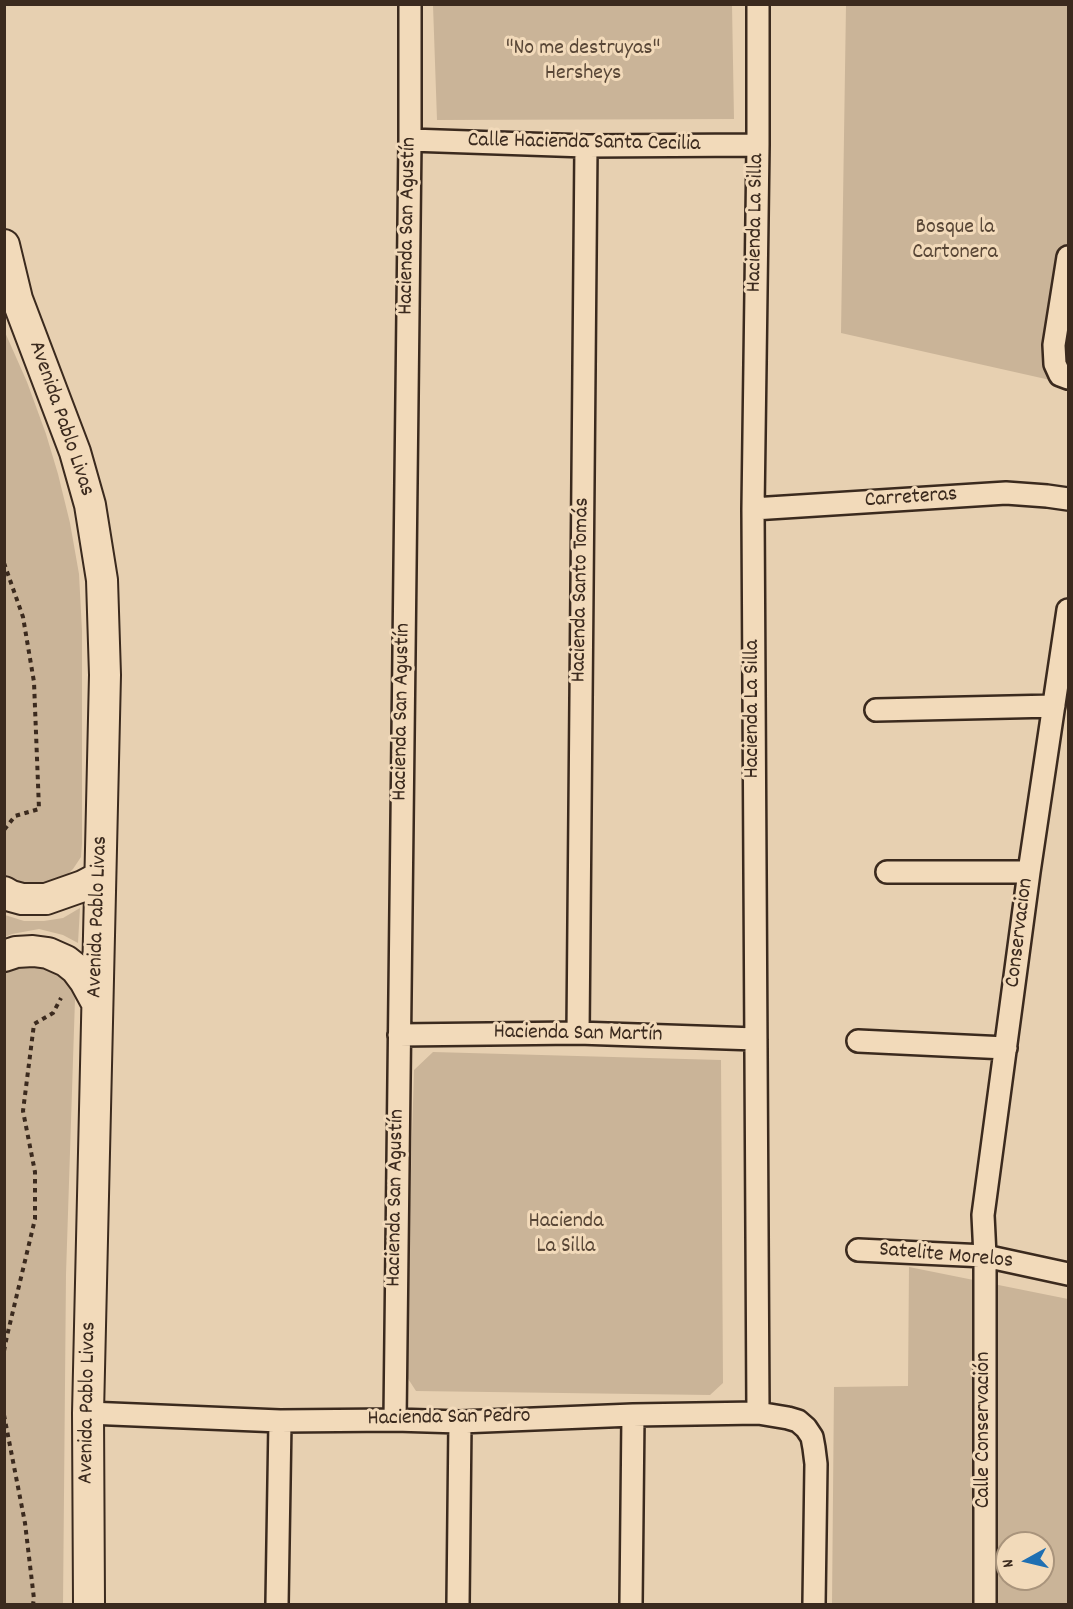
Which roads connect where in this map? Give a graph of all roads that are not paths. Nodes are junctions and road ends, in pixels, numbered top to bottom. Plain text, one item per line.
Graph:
1 (410, 4) edge
2 (758, 4) edge
3 (410, 140) junction
4 (758, 145) junction
5 (586, 146) junction
6 (4, 245) edge
7 (1068, 256) edge
8 (1068, 378) edge
9 (1068, 499) edge
10 (753, 509) junction
11 (1068, 610) edge
12 (1054, 706) junction
13 (876, 710) dead end
14 (887, 872) dead end
15 (1029, 872) junction
16 (100, 877) junction
17 (4, 892) edge
18 (4, 956) edge
19 (97, 1003) junction
20 (578, 1034) junction
21 (399, 1035) junction
22 (756, 1039) junction
23 (858, 1041) dead end
24 (1006, 1048) junction
25 (858, 1250) dead end
26 (986, 1256) junction
27 (1068, 1274) edge
28 (88, 1413) junction
29 (758, 1413) junction
30 (633, 1415) junction
31 (395, 1420) junction
32 (280, 1421) junction
33 (460, 1422) junction
34 (88, 1605) edge
35 (277, 1605) edge
36 (458, 1605) edge
37 (631, 1605) edge
38 (814, 1605) edge
39 (985, 1605) edge

1 - 3 street, Hacienda San Agustín
2 - 4 street, Hacienda La Silla
3 - 5 street, Calle Hacienda Santa Cecilia
3 - 21 street, Hacienda San Agustín
4 - 5 street, Calle Hacienda Santa Cecilia
4 - 10 street, Hacienda La Silla
5 - 20 street, Hacienda Santo Tomás
6 - 16 main road, Avenida Pablo Livas
7 - 8 street
9 - 10 street, Carreteras
10 - 22 street, Hacienda La Silla
11 - 12 street, Conservacion
12 - 13 street
12 - 15 street, Conservacion
14 - 15 street
15 - 24 street, Conservacion
16 - 17 main road
16 - 19 main road, Avenida Pablo Livas
18 - 19 main road
19 - 28 main road, Avenida Pablo Livas
20 - 21 street, Hacienda San Martín
20 - 22 street, Hacienda San Martín
21 - 31 street, Hacienda San Agustín
22 - 29 street, Hacienda La Silla
23 - 24 street
24 - 26 street, Conservacion
25 - 26 street, Satelite Morelos
26 - 27 street, Satelite Morelos
26 - 39 street, Calle Conservación
28 - 32 street, Hacienda San Pedro
28 - 34 main road, Avenida Pablo Livas
29 - 30 street, Hacienda San Pedro
29 - 38 street, Hacienda San Pedro
30 - 33 street, Hacienda San Pedro
30 - 37 street
31 - 32 street, Hacienda San Pedro
31 - 33 street, Hacienda San Pedro
32 - 35 street
33 - 36 street

